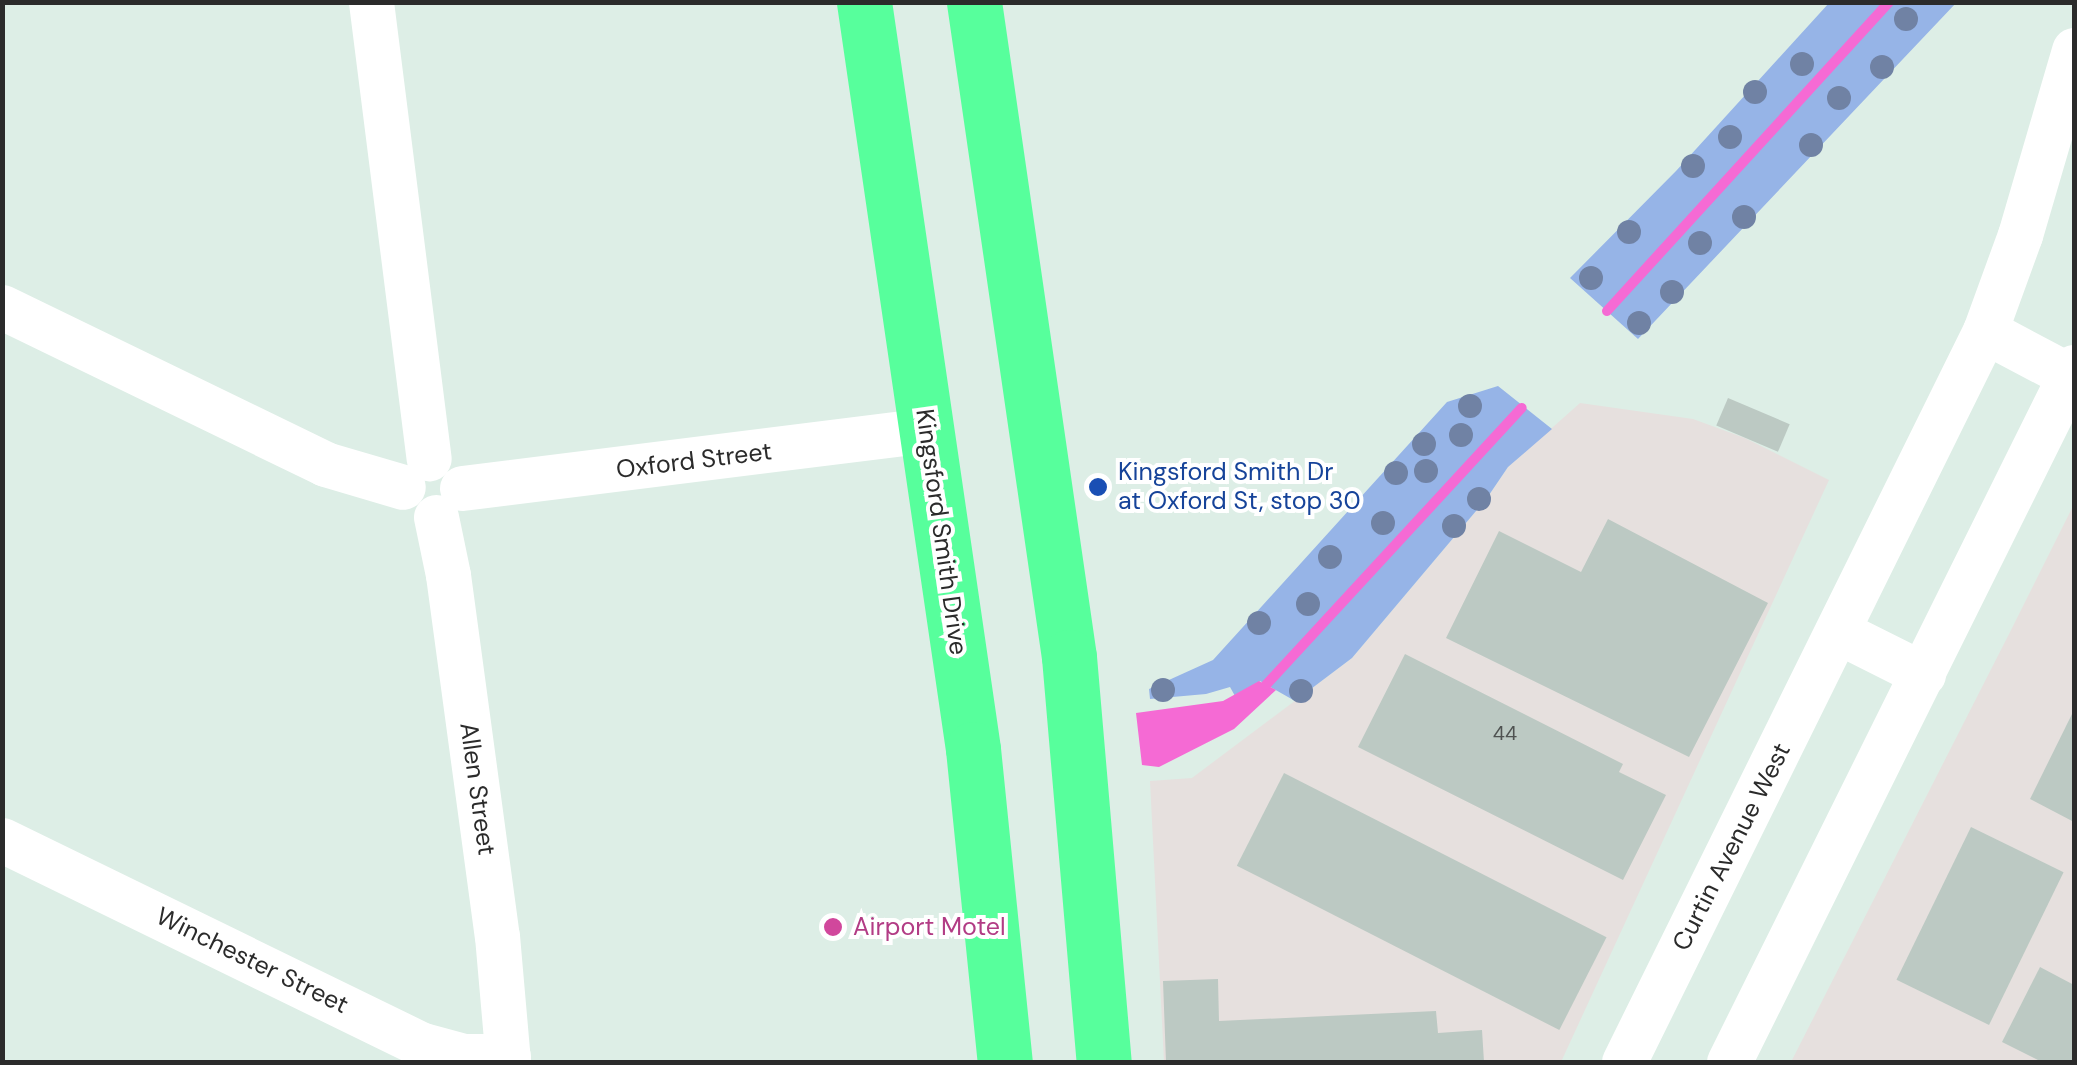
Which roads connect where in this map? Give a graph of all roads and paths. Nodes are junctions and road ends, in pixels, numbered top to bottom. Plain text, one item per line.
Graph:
1 (371, 2) edge
2 (864, 2) edge
3 (974, 2) edge
4 (2074, 50) edge
5 (2, 306) edge
6 (1986, 331) junction
7 (2072, 371) edge
8 (926, 430) junction
9 (416, 473) junction
10 (449, 503) junction
11 (1839, 632) junction
12 (1924, 674) junction
13 (2, 840) edge
14 (508, 1059) edge
15 (1004, 1062) edge
16 (1104, 1062) edge
17 (1624, 1062) edge
18 (1729, 1062) edge

1 - 9 street
2 - 8 highway, Kingsford Smith Drive
3 - 16 highway
4 - 6 street, Curtin Avenue West
5 - 9 street
6 - 7 street
6 - 11 street, Curtin Avenue West
7 - 12 street
8 - 10 street, Oxford Street
8 - 15 highway, Kingsford Smith Drive
9 - 10 street
10 - 14 street, Allen Street
11 - 12 street
11 - 17 street, Curtin Avenue West
12 - 18 street
13 - 14 street, Winchester Street

